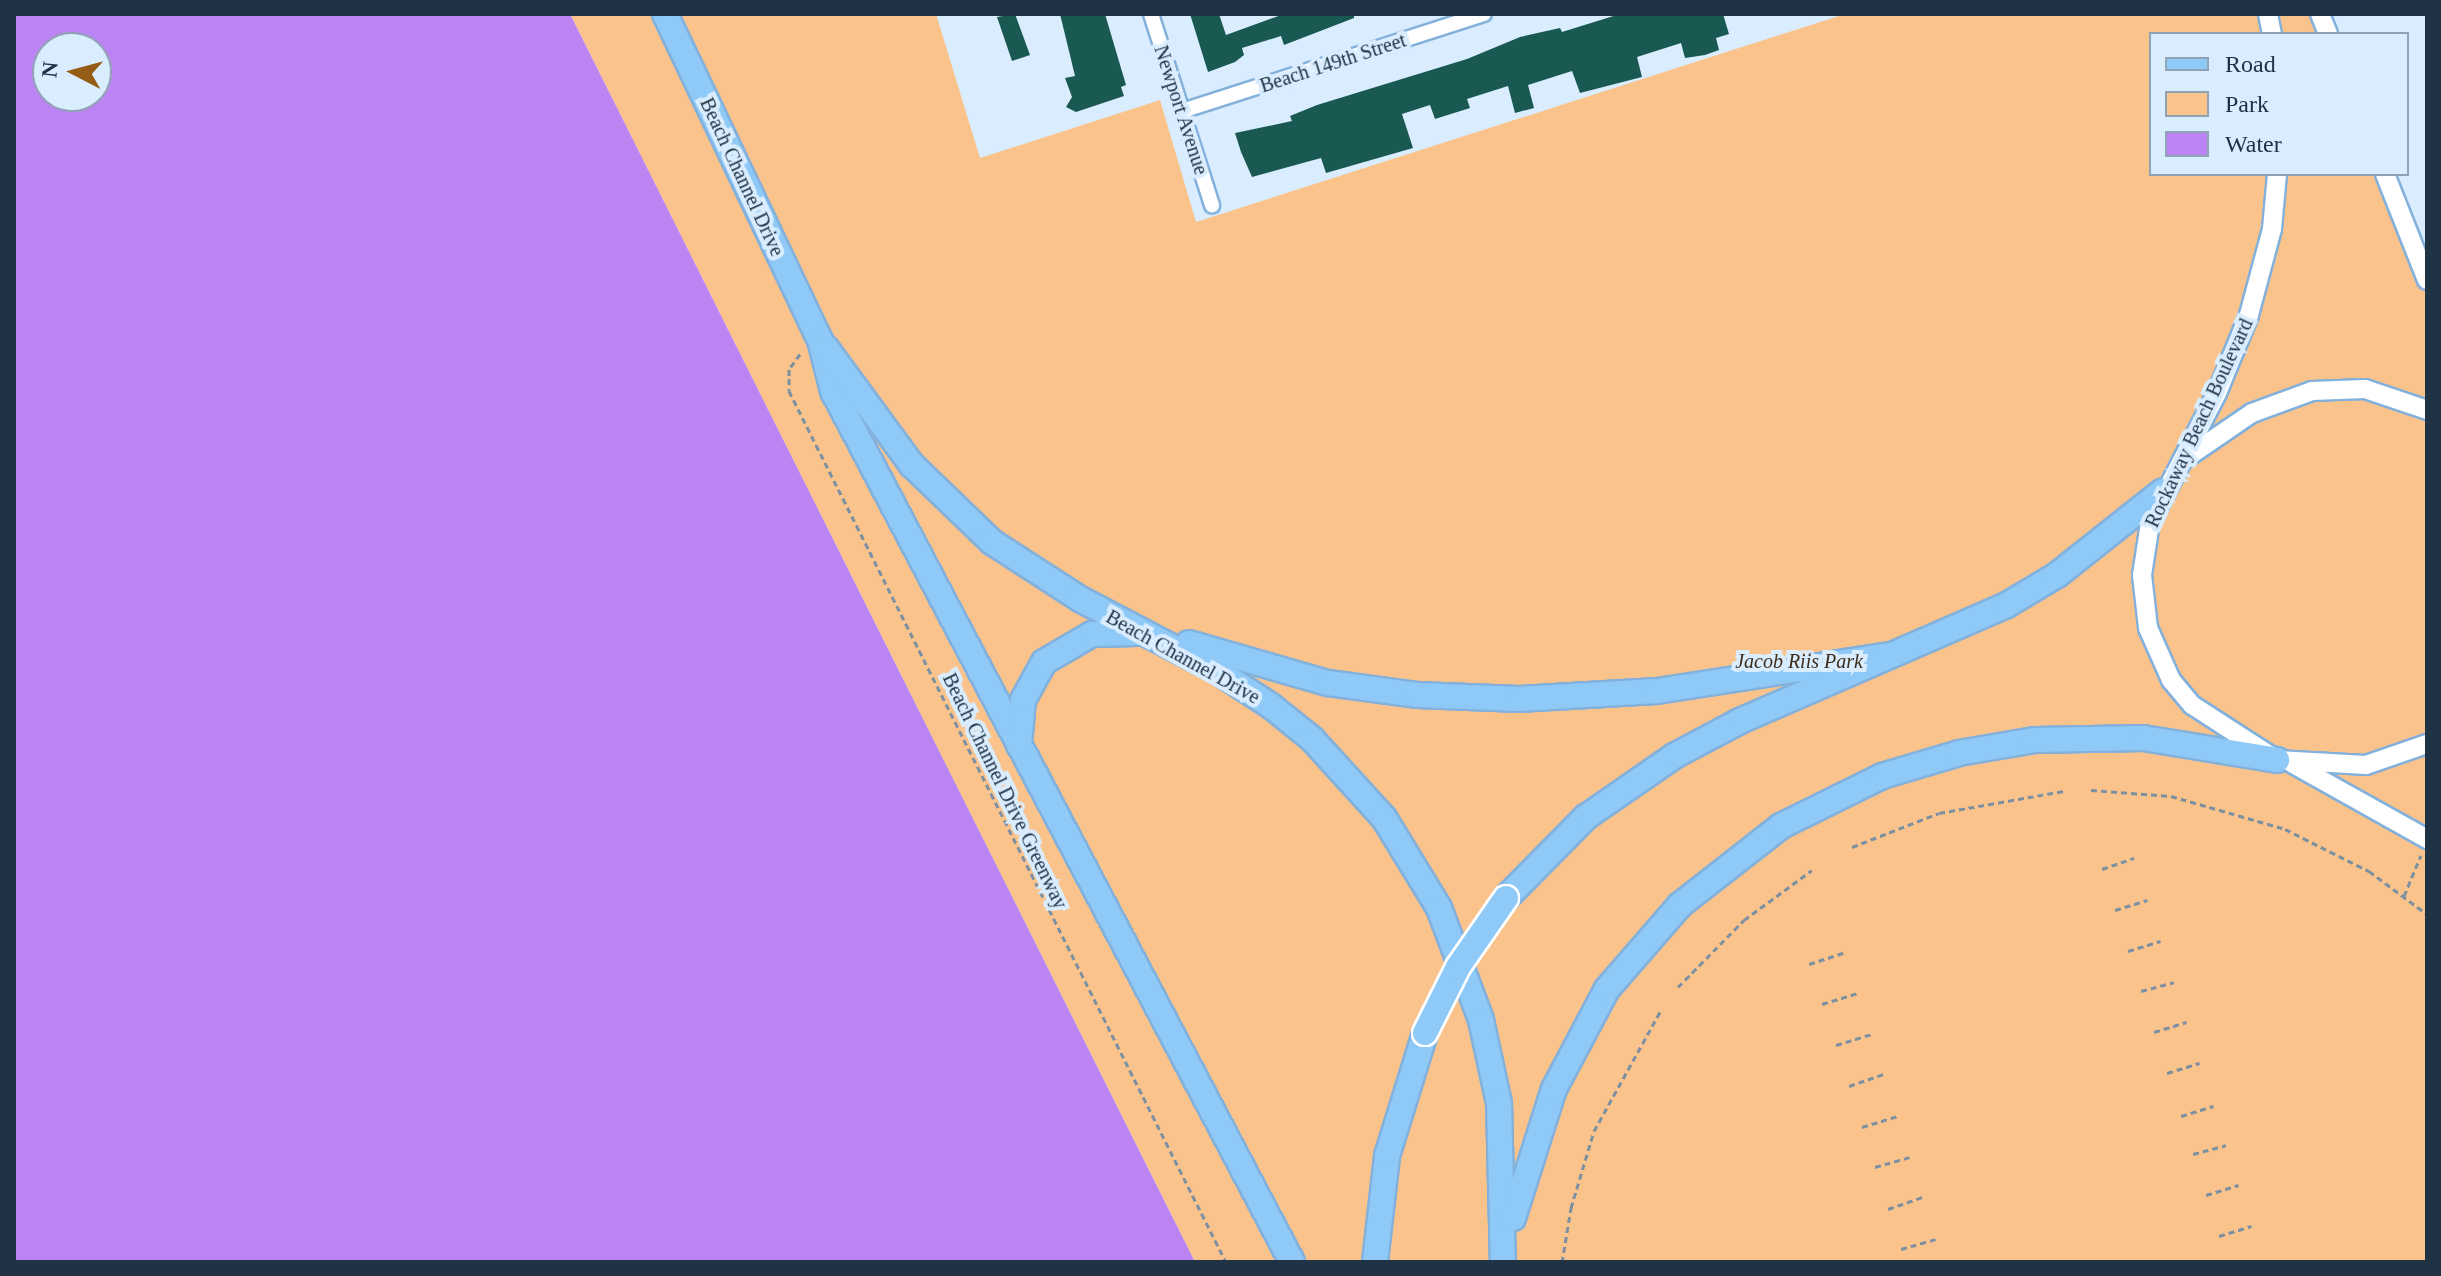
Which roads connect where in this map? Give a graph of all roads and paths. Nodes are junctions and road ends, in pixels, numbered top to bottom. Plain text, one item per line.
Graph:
1 (665, 14) edge
2 (1151, 14) edge
3 (1484, 14) edge
4 (1182, 111) junction
5 (2277, 176) edge
6 (2386, 176) edge
7 (1212, 205) dead end
8 (2427, 280) edge
9 (820, 340) junction
10 (2427, 410) edge
11 (2181, 463) junction
12 (2163, 491) junction
13 (1146, 634) junction
14 (1889, 655) junction
15 (2427, 744) edge
16 (1020, 748) junction
17 (2284, 761) junction
18 (2091, 790) dead end
19 (2064, 791) dead end
20 (2425, 845) edge
21 (1852, 847) dead end
22 (2134, 858) dead end
23 (2102, 869) dead end
24 (1812, 870) dead end
25 (2404, 896) junction
26 (2147, 900) dead end
27 (2115, 910) dead end
28 (2427, 914) edge
29 (2160, 941) dead end
30 (2128, 951) dead end
31 (1845, 952) dead end
32 (1809, 964) dead end
33 (2174, 982) dead end
34 (1678, 987) dead end
35 (2141, 991) dead end
36 (1858, 993) dead end
37 (1822, 1004) dead end
38 (1661, 1010) dead end
39 (2187, 1022) dead end
40 (2154, 1032) dead end
41 (1871, 1034) dead end
42 (1836, 1045) dead end
43 (2200, 1063) dead end
44 (2167, 1073) dead end
45 (1884, 1074) dead end
46 (1849, 1086) dead end
47 (2214, 1106) dead end
48 (1897, 1116) dead end
49 (2181, 1116) dead end
50 (1862, 1127) dead end
51 (2226, 1145) dead end
52 (2193, 1154) dead end
53 (1910, 1157) dead end
54 (1875, 1167) dead end
55 (2239, 1185) dead end
56 (2206, 1195) dead end
57 (1923, 1197) dead end
58 (1888, 1209) dead end
59 (2252, 1226) dead end
60 (2219, 1236) dead end
61 (1936, 1239) dead end
62 (1901, 1249) dead end
63 (1504, 1254) edge
64 (1226, 1262) edge
65 (1292, 1262) edge
66 (1375, 1262) edge
67 (1562, 1262) edge

1 - 9 main road, Beach Channel Drive
2 - 4 street, Newport Avenue
3 - 4 street, Beach 149th Street
4 - 7 street, Newport Avenue
5 - 11 street, Rockaway Beach Boulevard
6 - 8 street
9 - 13 main road, Beach Channel Drive
9 - 16 main road, Beach Channel Drive
9 - 64 path, Beach Channel Drive Greenway
10 - 11 street
11 - 12 street, Rockaway Beach Boulevard
12 - 14 main road
12 - 17 street, Rockaway Beach Boulevard
13 - 14 main road
13 - 16 main road
13 - 63 main road, Beach Channel Drive
14 - 66 main road, bridge
15 - 17 street
16 - 65 main road, Beach Channel Drive
17 - 20 street, Rockaway Beach Boulevard
17 - 63 main road
18 - 25 path
19 - 21 path
20 - 25 path
22 - 23 path
24 - 34 path
25 - 28 path
26 - 27 path
29 - 30 path
31 - 32 path
33 - 35 path
36 - 37 path
38 - 67 path
39 - 40 path
41 - 42 path
43 - 44 path
45 - 46 path
47 - 49 path
48 - 50 path
51 - 52 path
53 - 54 path
55 - 56 path
57 - 58 path
59 - 60 path
61 - 62 path

